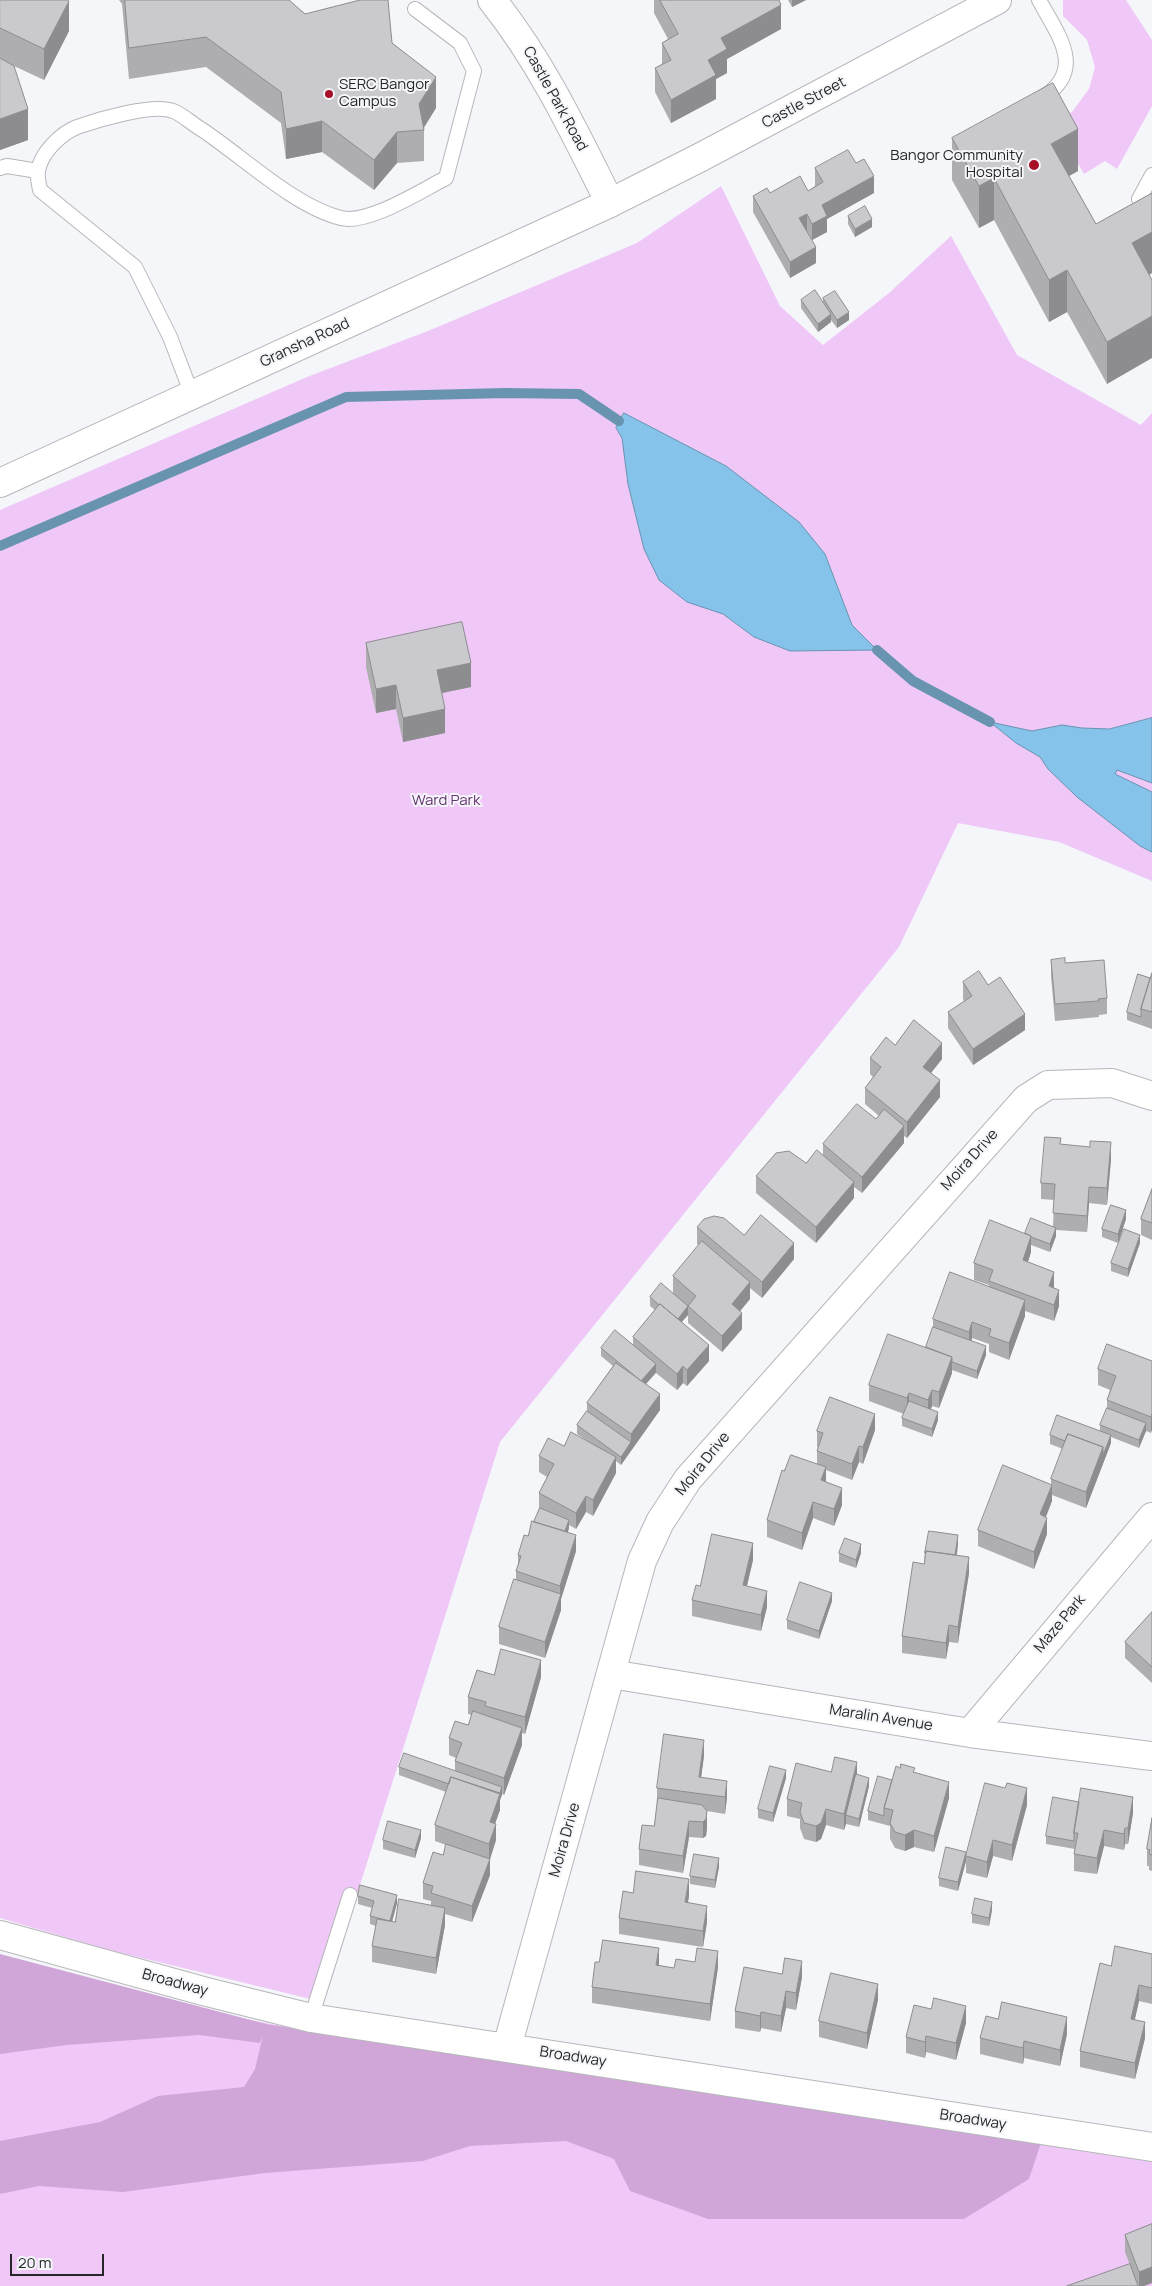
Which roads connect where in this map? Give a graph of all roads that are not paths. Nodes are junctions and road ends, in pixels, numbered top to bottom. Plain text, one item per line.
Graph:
1 (492, 0) edge
2 (997, 0) edge
3 (1038, 0) edge
4 (415, 9) dead end
5 (1028, 106) edge
6 (0, 168) edge
7 (38, 171) junction
8 (1152, 175) edge
9 (1139, 199) edge
10 (610, 203) junction
11 (192, 395) junction
12 (0, 484) edge
13 (1152, 1096) edge
14 (1152, 1517) edge
15 (611, 1674) junction
16 (970, 1733) junction
17 (1152, 1756) edge
18 (350, 1896) dead end
19 (0, 1935) edge
20 (311, 2018) junction
21 (507, 2048) junction
22 (1152, 2147) edge

1 - 10 street, Castle Park Road
2 - 10 street, Castle Street
3 - 5 lane
4 - 7 lane
6 - 7 lane
7 - 11 lane
8 - 9 lane
10 - 11 street, Gransha Road
11 - 12 street, Gransha Road
13 - 15 street, Moira Drive
14 - 16 street, Maze Park
15 - 16 street, Maralin Avenue
15 - 21 street, Moira Drive
16 - 17 street, Maralin Avenue
18 - 20 lane
19 - 20 street, Broadway
20 - 21 street, Broadway
21 - 22 street, Broadway

